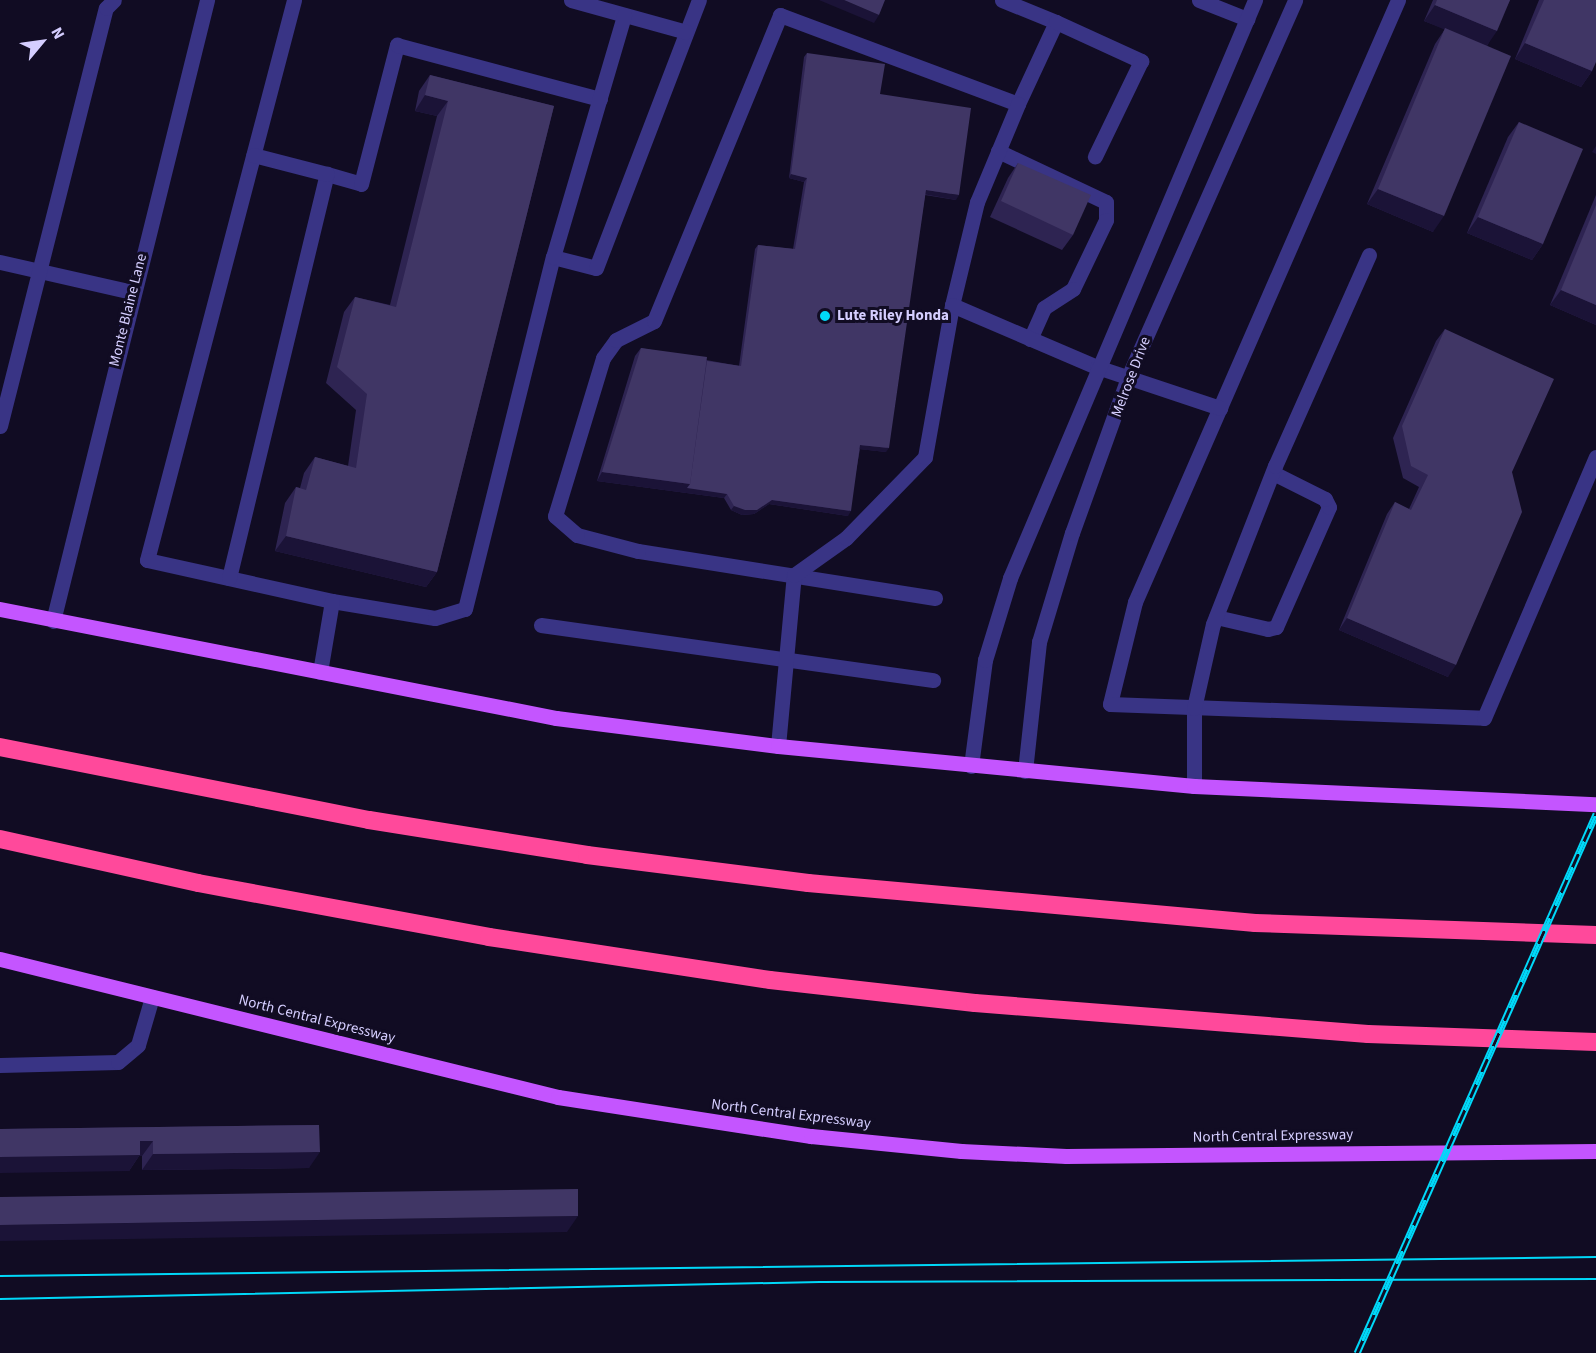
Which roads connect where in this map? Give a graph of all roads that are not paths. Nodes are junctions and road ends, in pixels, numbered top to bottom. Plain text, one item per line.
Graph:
1 (114, 0) edge
2 (207, 0) edge
3 (294, 0) edge
4 (571, 0) edge
5 (699, 0) edge
6 (785, 0) edge
7 (1002, 0) edge
8 (1199, 0) edge
9 (1255, 0) edge
10 (1295, 0) edge
11 (1398, 0) edge
12 (624, 15) junction
13 (780, 15) junction
14 (1247, 19) junction
15 (1056, 22) junction
16 (686, 32) junction
17 (600, 99) junction
18 (1018, 104) junction
19 (998, 151) junction
20 (254, 155) junction
21 (1095, 156) dead end
22 (327, 174) junction
23 (1369, 255) dead end
24 (553, 257) junction
25 (0, 262) edge
26 (38, 271) junction
27 (132, 292) junction
28 (952, 305) junction
29 (1030, 339) junction
30 (1097, 368) junction
31 (1129, 375) junction
32 (1220, 408) junction
33 (0, 426) edge
34 (1596, 457) edge
35 (1273, 473) junction
36 (794, 575) junction
37 (229, 578) junction
38 (935, 598) dead end
39 (332, 601) junction
40 (0, 609) edge
41 (1216, 617) junction
42 (53, 621) junction
43 (541, 625) dead end
44 (784, 659) junction
45 (320, 672) junction
46 (933, 680) dead end
47 (1194, 708) junction
48 (0, 747) edge
49 (778, 747) junction
50 (971, 766) junction
51 (1025, 771) junction
52 (1194, 786) junction
53 (1596, 804) edge
54 (0, 839) edge
55 (1596, 935) edge
56 (0, 958) edge
57 (152, 997) junction
58 (1596, 1042) edge
59 (0, 1065) edge
60 (1596, 1150) edge

1 - 26 street
2 - 27 street, Monte Blaine Lane
3 - 20 street
4 - 12 street
5 - 16 street
6 - 13 street
7 - 15 street
8 - 14 street
9 - 14 street, Melrose Drive
10 - 31 street, Melrose Drive
11 - 32 street
12 - 16 street
12 - 17 street
13 - 18 street
13 - 36 street
14 - 30 street, Melrose Drive
15 - 18 street
15 - 21 street
16 - 24 street
17 - 22 street
17 - 24 street
18 - 19 street
19 - 28 street
19 - 29 street
20 - 22 street
20 - 37 street
22 - 37 street
23 - 35 street
24 - 39 street
25 - 26 street
26 - 27 street
26 - 33 street
27 - 42 street, Monte Blaine Lane
28 - 29 street
28 - 36 street
29 - 30 street
30 - 31 street
30 - 50 street, Melrose Drive
31 - 32 street
31 - 51 street, Melrose Drive
32 - 47 street
34 - 47 street
35 - 41 street
35 - 41 street
36 - 38 street
36 - 44 street
37 - 39 street
39 - 45 street
40 - 42 main road
41 - 47 street
42 - 45 main road
43 - 44 street
44 - 46 street
44 - 49 street
45 - 49 main road
47 - 52 street
48 - 55 highway
49 - 50 main road
50 - 51 main road
51 - 52 main road
52 - 53 main road
54 - 58 highway
56 - 57 main road, North Central Expressway
57 - 59 street
57 - 60 main road, North Central Expressway

